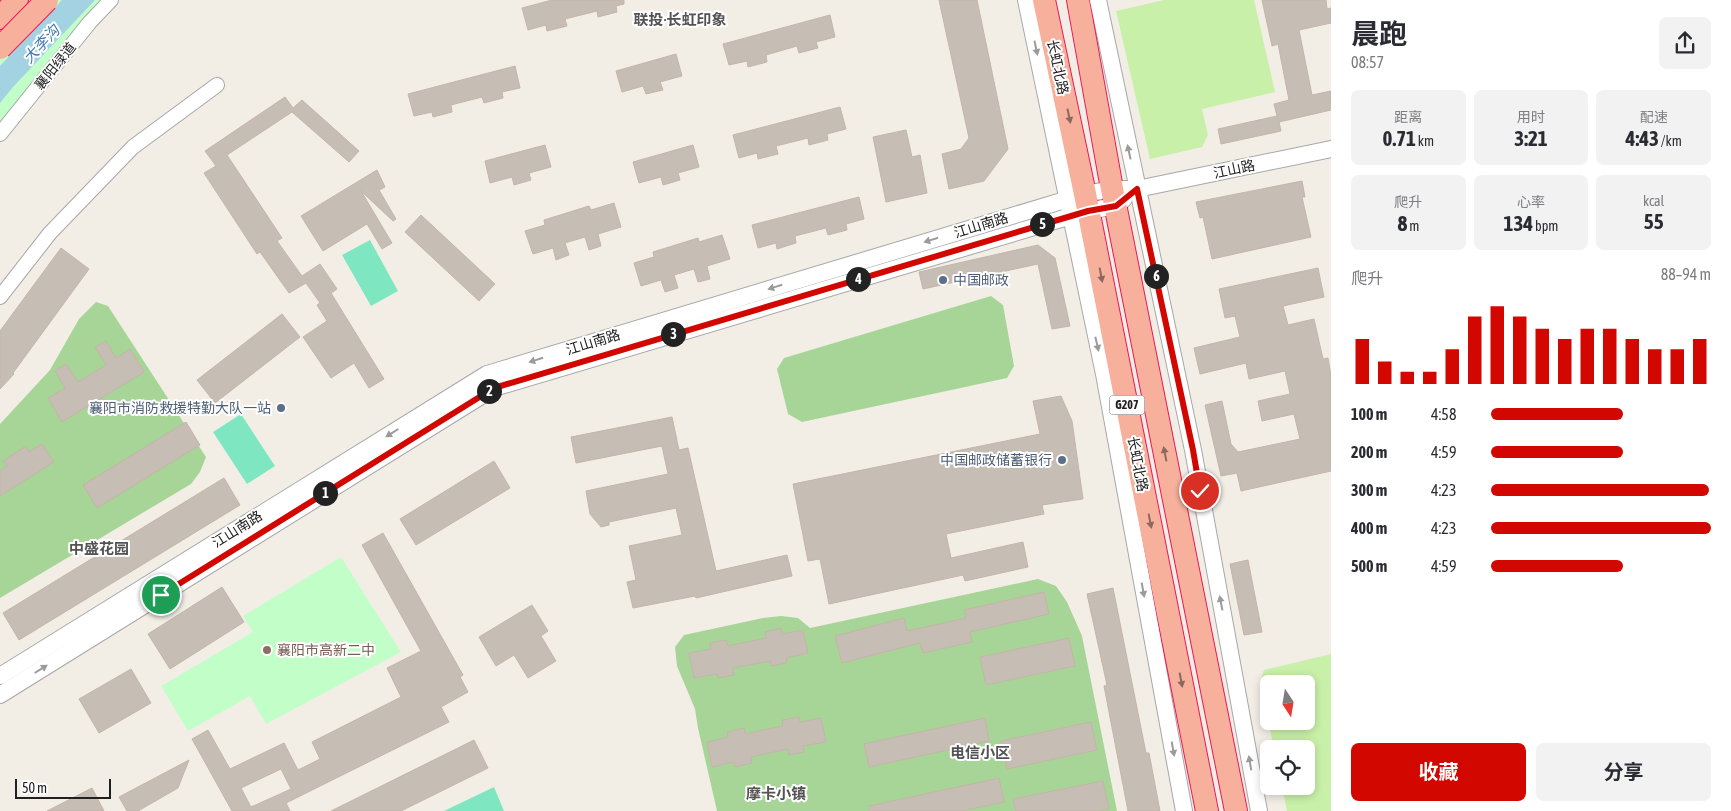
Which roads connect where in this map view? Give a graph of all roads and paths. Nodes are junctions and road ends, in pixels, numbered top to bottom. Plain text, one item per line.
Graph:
1 (18, 0) edge
2 (46, 0) edge
3 (111, 0) edge
4 (1026, 0) edge
5 (1044, 0) edge
6 (1078, 0) edge
7 (1098, 0) edge
8 (0, 18) edge
9 (0, 48) edge
10 (217, 85) dead end
11 (0, 134) edge
12 (1331, 149) edge
13 (1137, 189) junction
14 (1114, 198) junction
15 (1078, 205) junction
16 (0, 297) edge
17 (0, 676) edge
18 (0, 694) edge
19 (1184, 811) edge
20 (1207, 811) edge
21 (1236, 811) edge
22 (1259, 811) edge

1 - 8 highway
2 - 9 highway, bridge
3 - 11 street, 襄阳绿道
4 -> 15 street
5 -> 15 highway, 长虹北路 / G207
6 - 14 highway, 长虹北路 / G207
13 -> 7 street
10 - 16 street
12 - 13 street, 江山路
13 - 14 street, 江山南路
22 -> 13 street
14 - 15 street, 江山南路
21 -> 14 highway, 长虹北路 / G207
15 -> 17 street, 江山南路
18 -> 15 street, 江山南路
15 -> 19 street
15 -> 20 highway, 长虹北路 / G207

